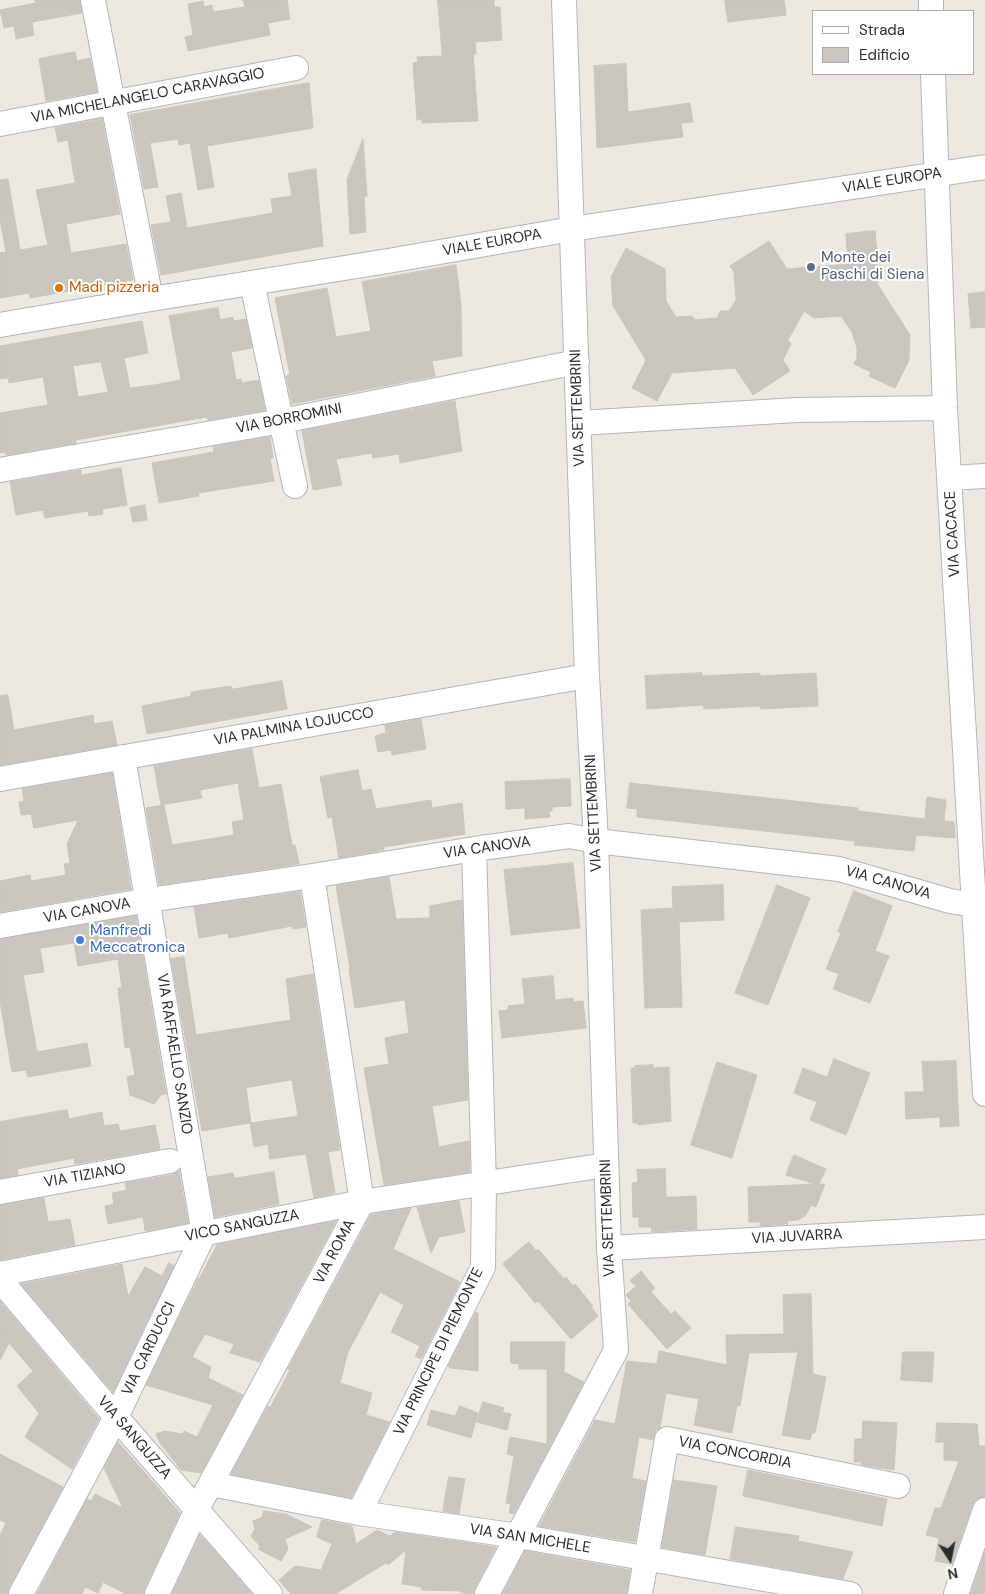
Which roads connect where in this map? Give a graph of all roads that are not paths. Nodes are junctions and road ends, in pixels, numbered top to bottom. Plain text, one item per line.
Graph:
1 (93, 0) edge
2 (564, 0) edge
3 (296, 68) dead end
4 (933, 75) edge
5 (114, 103) junction
6 (0, 124) edge
7 (985, 167) edge
8 (936, 174) junction
9 (572, 229) junction
10 (252, 283) junction
11 (152, 298) junction
12 (0, 325) edge
13 (577, 362) junction
14 (946, 408) junction
15 (282, 421) junction
16 (579, 423) junction
17 (0, 470) edge
18 (985, 476) edge
19 (950, 478) junction
20 (295, 486) dead end
21 (587, 676) junction
22 (123, 757) junction
23 (0, 779) edge
24 (596, 841) junction
25 (474, 849) junction
26 (312, 876) junction
27 (149, 900) junction
28 (973, 905) junction
29 (0, 926) edge
30 (982, 994) edge
31 (985, 1094) edge
32 (170, 1161) dead end
33 (606, 1164) junction
34 (484, 1183) junction
35 (0, 1192) edge
36 (362, 1202) junction
37 (985, 1227) edge
38 (204, 1234) junction
39 (609, 1248) junction
40 (0, 1274) edge
41 (0, 1280) edge
42 (116, 1417) junction
43 (211, 1484) junction
44 (898, 1486) dead end
45 (197, 1509) junction
46 (985, 1510) edge
47 (359, 1513) junction
48 (518, 1536) junction
49 (647, 1558) junction
50 (21, 1594) edge
51 (156, 1594) edge
52 (270, 1594) edge
53 (487, 1594) edge
54 (640, 1594) edge
55 (850, 1594) edge
56 (956, 1594) edge

1 - 5 street
2 - 9 street, VIA SETTEMBRINI
3 - 5 street, VIA MICHELANGELO CARAVAGGIO
4 - 8 street, VIA CACACE
5 - 6 street, VIA MICHELANGELO CARAVAGGIO
5 - 11 street
7 - 8 street, VIALE EUROPA
8 - 9 street, VIALE EUROPA
8 - 14 street, VIA CACACE
9 - 10 street, VIALE EUROPA
9 - 13 street, VIA SETTEMBRINI
10 - 11 street, VIALE EUROPA
10 - 15 street
11 - 12 street, VIALE EUROPA
13 - 15 street, VIA BORROMINI
13 - 16 street, VIA SETTEMBRINI
14 - 16 street
14 - 19 street, VIA CACACE
15 - 17 street, VIA BORROMINI
15 - 20 street
16 - 21 street, VIA SETTEMBRINI
18 - 19 street
19 - 28 street, VIA CACACE
21 - 22 street, VIA PALMINA LOJUCCO
21 - 24 street, VIA SETTEMBRINI
22 - 23 street, VIA PALMINA LOJUCCO
22 - 27 street, VIA RAFFAELLO SANZIO
24 - 25 street, VIA CANOVA
24 - 28 street, VIA CANOVA
24 - 33 street, VIA SETTEMBRINI
25 - 26 street, VIA CANOVA
25 - 34 street
26 - 27 street, VIA CANOVA
26 - 36 street, VIA ROMA
27 - 29 street, VIA CANOVA
27 - 38 street, VIA RAFFAELLO SANZIO
28 - 30 street, VIA CACACE
30 - 31 street, VIA CACACE
32 - 35 street, VIA TIZIANO
33 - 34 street, VICO SANGUZZA
33 - 39 street, VIA SETTEMBRINI
34 - 36 street, VICO SANGUZZA
34 - 47 street, VIA PRINCIPE DI PIEMONTE
36 - 38 street, VICO SANGUZZA
36 - 43 street, VIA ROMA
37 - 39 street, VIA JUVARRA
38 - 40 street, VICO SANGUZZA
38 - 42 street, VIA CARDUCCI
39 - 48 street, VIA SETTEMBRINI
41 - 42 street, VIA SANGUZZA
42 - 45 street, VIA SANGUZZA
42 - 50 street, VIA CARDUCCI
43 - 45 street, VIA ROMA
43 - 47 street, VIA SAN MICHELE
44 - 49 street, VIA CONCORDIA
45 - 51 street, VIA ROMA
45 - 52 street, VIA SANGUZZA
46 - 56 street
47 - 48 street, VIA SAN MICHELE
48 - 49 street, VIA SAN MICHELE
48 - 53 street, VIA SETTEMBRINI
49 - 54 street, VIA CONCORDIA
49 - 55 street, VIA SAN MICHELE

